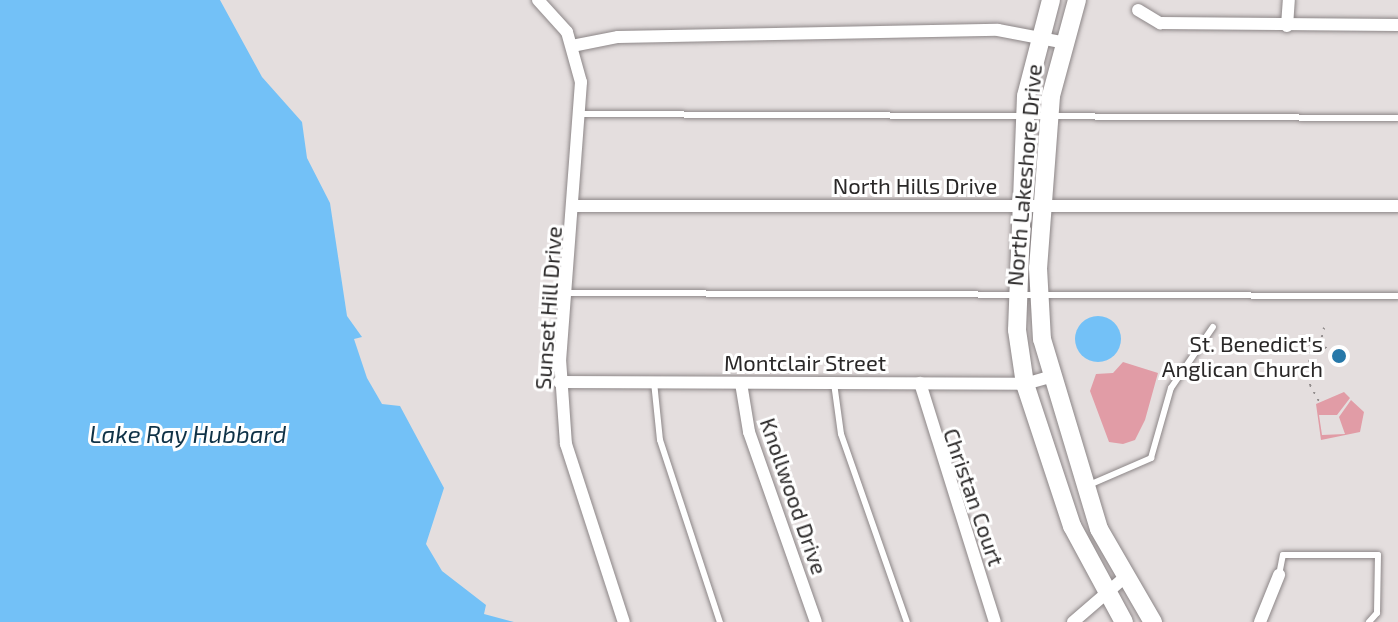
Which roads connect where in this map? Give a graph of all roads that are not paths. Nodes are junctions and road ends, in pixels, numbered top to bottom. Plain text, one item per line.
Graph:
1 (538, 0) edge
2 (1051, 0) edge
3 (1077, 0) edge
4 (1289, 0) edge
5 (1138, 10) dead end
6 (1398, 25) edge
7 (1287, 26) junction
8 (1038, 37) junction
9 (1061, 42) junction
10 (572, 46) junction
11 (581, 114) junction
12 (1025, 116) junction
13 (1049, 117) junction
14 (1398, 118) edge
15 (575, 206) junction
16 (1398, 206) edge
17 (1018, 207) junction
18 (1042, 208) junction
19 (568, 293) junction
20 (1014, 295) junction
21 (1038, 296) junction
22 (1398, 296) edge
23 (1213, 327) dead end
24 (1049, 377) junction
25 (559, 382) junction
26 (654, 382) junction
27 (741, 383) junction
28 (834, 383) junction
29 (920, 383) junction
30 (1025, 384) junction
31 (1084, 487) junction
32 (1061, 495) junction
33 (1279, 575) joint
34 (1124, 578) junction
35 (1105, 594) junction
36 (624, 622) edge
37 (720, 622) edge
38 (816, 622) edge
39 (907, 622) edge
40 (995, 622) edge
41 (1073, 622) edge
42 (1124, 622) edge
43 (1153, 622) edge
44 (1260, 622) edge
45 (1369, 622) edge

1 - 10 street, Sunset Hill Drive
2 - 8 main road, North Lakeshore Drive
3 - 9 main road, North Lakeshore Drive
4 - 7 street
5 - 7 street
6 - 7 street
8 - 9 street
8 - 10 street
8 - 12 main road, North Lakeshore Drive
9 - 13 main road, North Lakeshore Drive
10 - 11 street, Sunset Hill Drive
11 - 12 lane
11 - 15 street, Sunset Hill Drive
12 - 13 lane
12 - 17 main road, North Lakeshore Drive
13 - 14 lane
13 - 18 main road, North Lakeshore Drive
15 - 17 street, North Hills Drive
15 - 19 street, Sunset Hill Drive
16 - 18 street, North Hills Drive
17 - 18 street, North Hills Drive
17 - 20 main road, North Lakeshore Drive
18 - 21 main road, North Lakeshore Drive
19 - 20 lane
19 - 25 street, Sunset Hill Drive
20 - 21 lane
20 - 30 main road, North Lakeshore Drive
21 - 22 lane
21 - 24 main road, North Lakeshore Drive
23 - 31 lane
24 - 30 street, Montclair Street
24 - 31 main road, North Lakeshore Drive
25 - 26 street, Montclair Street
25 - 36 street, Sunset Hill Drive
26 - 27 street, Montclair Street
26 - 37 lane
27 - 28 street, Montclair Street
27 - 38 street, Knollwood Drive
28 - 29 street, Montclair Street
28 - 39 lane
29 - 30 street, Montclair Street
29 - 40 street, Christan Court
30 - 32 main road, North Lakeshore Drive
31 - 32 main road
31 - 34 main road, North Lakeshore Drive
32 - 35 main road, North Lakeshore Drive
33 - 44 street
33 - 45 lane
34 - 35 street
34 - 43 main road, North Lakeshore Drive
35 - 41 street
35 - 42 main road, North Lakeshore Drive

